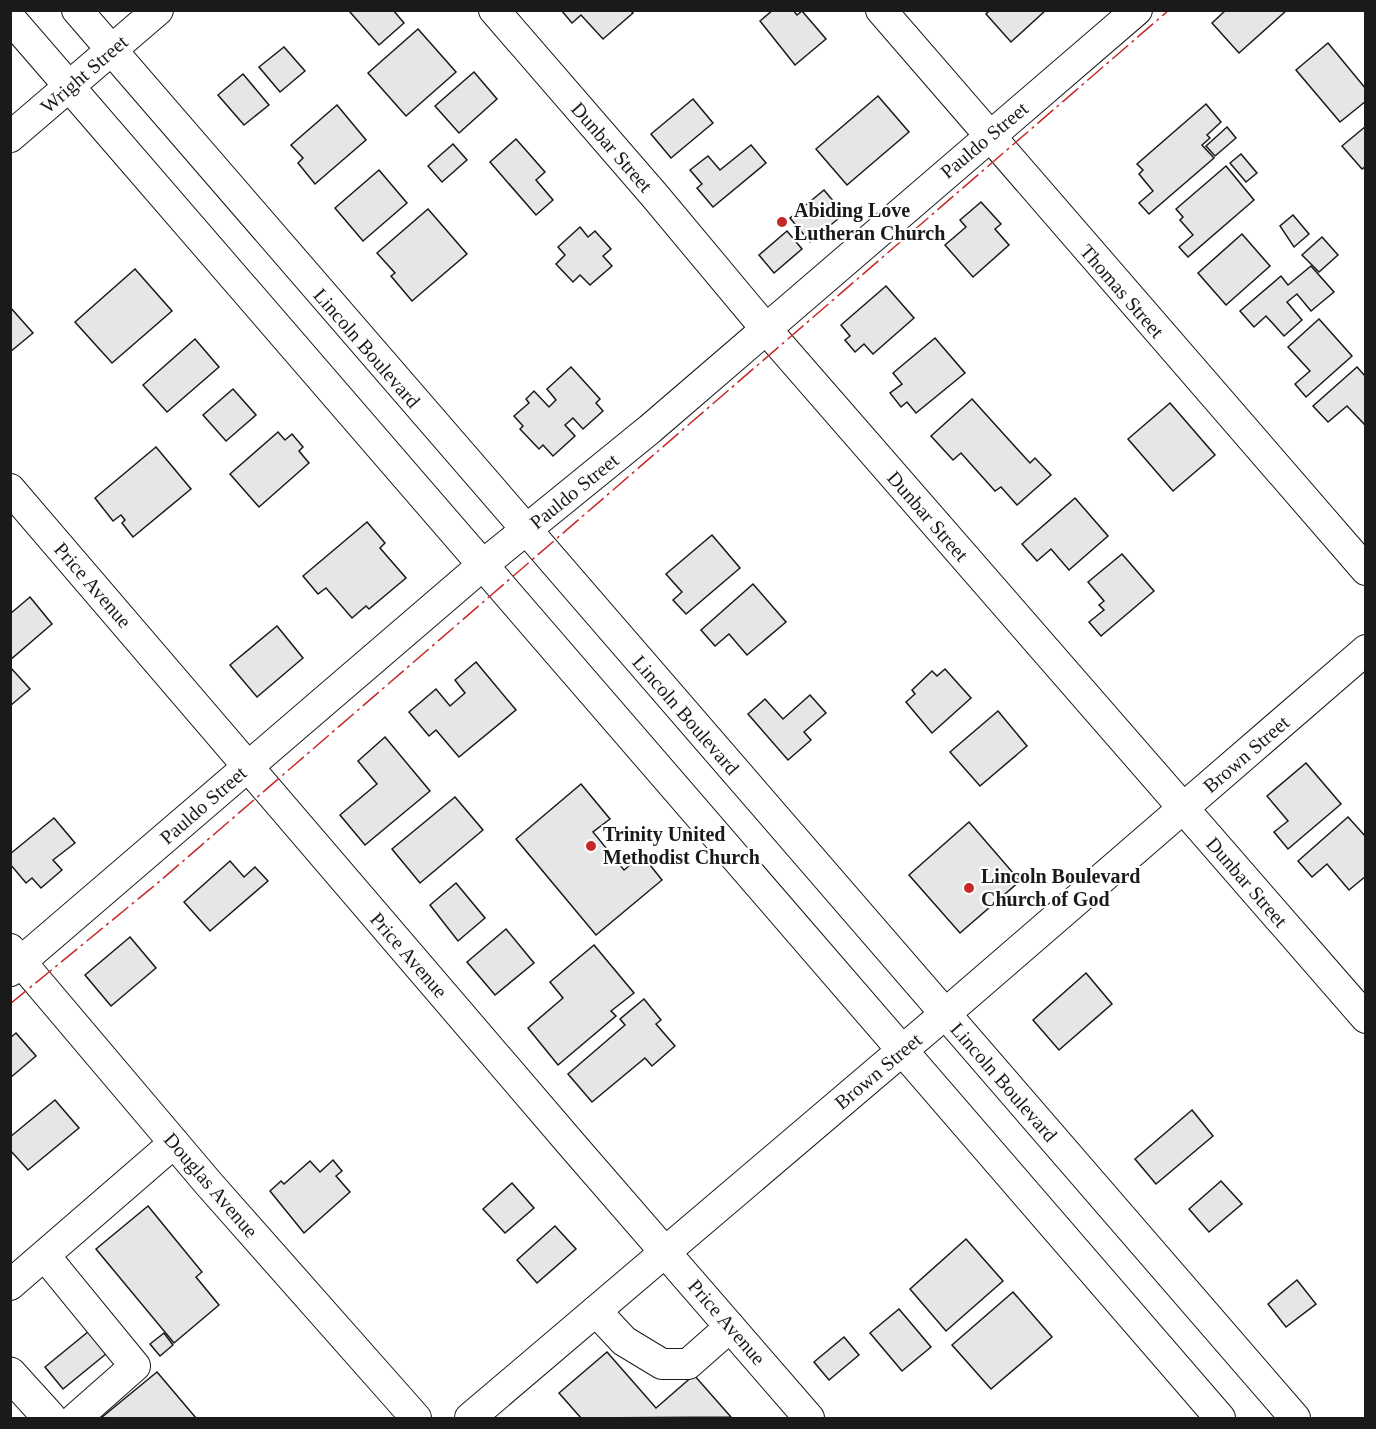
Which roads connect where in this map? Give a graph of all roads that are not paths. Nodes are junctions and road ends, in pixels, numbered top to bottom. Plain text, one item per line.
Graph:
1 (77, 10) edge
2 (158, 10) edge
3 (494, 10) edge
4 (880, 10) edge
5 (1137, 10) edge
6 (10, 18) edge
7 (111, 50) junction
8 (70, 86) junction
9 (989, 135) junction
10 (10, 137) edge
11 (765, 329) junction
12 (10, 489) edge
13 (525, 530) junction
14 (484, 564) junction
15 (1365, 570) edge
16 (1365, 650) edge
17 (249, 765) junction
18 (1183, 809) junction
19 (14, 961) edge
20 (945, 1014) junction
21 (1365, 1018) edge
22 (902, 1050) junction
23 (174, 1143) junction
24 (666, 1252) junction
25 (45, 1256) junction
26 (13, 1278) edge
27 (596, 1311) junction
28 (730, 1327) junction
29 (14, 1384) edge
30 (50, 1419) edge
31 (76, 1419) edge
32 (416, 1419) edge
33 (470, 1419) edge
34 (810, 1419) edge
35 (1220, 1419) edge
36 (1295, 1419) edge

1 - 7 street, Lincoln Boulevard
2 - 7 street, Wright Street
3 - 11 street, Dunbar Street
4 - 9 street, Thomas Street
5 - 9 street, Pauldo Street
6 - 8 street
7 - 8 street, Wright Street
7 - 13 street, Lincoln Boulevard
8 - 10 street, Wright Street
8 - 14 street
9 - 11 street, Pauldo Street
9 - 15 street, Thomas Street
11 - 13 street, Pauldo Street
11 - 18 street, Dunbar Street
12 - 17 street, Price Avenue
13 - 14 street, Pauldo Street
13 - 20 street, Lincoln Boulevard
14 - 17 street, Pauldo Street
14 - 22 street
16 - 18 street, Brown Street
17 - 19 street, Pauldo Street
17 - 24 street, Price Avenue
18 - 20 street, Brown Street
18 - 21 street, Dunbar Street
19 - 23 street, Douglas Avenue
20 - 22 street, Brown Street
20 - 36 street, Lincoln Boulevard
22 - 24 street, Brown Street
22 - 35 street
23 - 25 street
23 - 32 street, Douglas Avenue
24 - 27 street, Brown Street
24 - 28 street, Price Avenue
25 - 26 street
25 - 31 street
27 - 28 street
27 - 33 street, Brown Street
28 - 34 street, Price Avenue
29 - 30 main road

